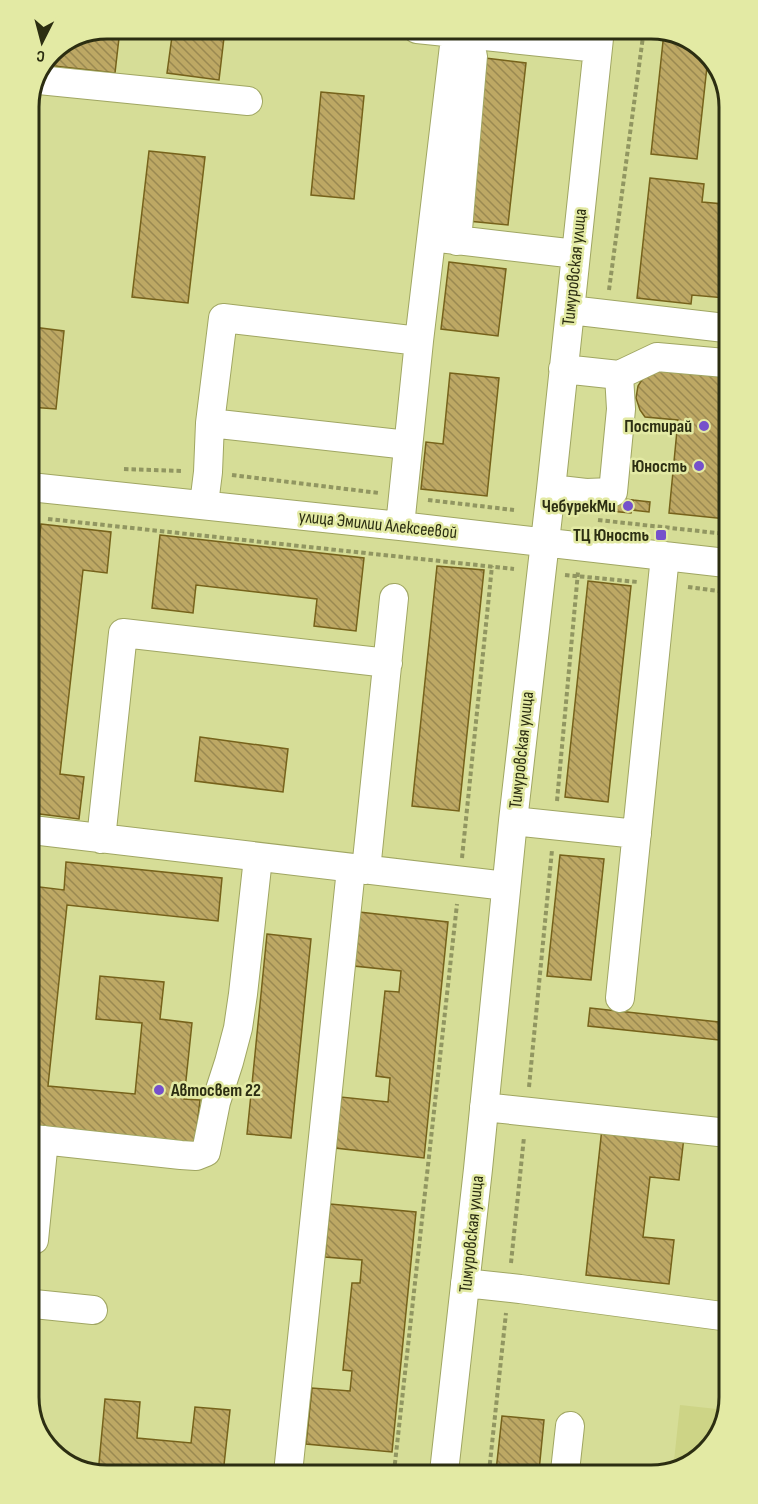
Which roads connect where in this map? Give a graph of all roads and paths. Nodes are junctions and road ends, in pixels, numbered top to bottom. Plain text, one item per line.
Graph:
1 (461, 39) edge
2 (599, 39) edge
3 (643, 39) edge
4 (45, 81) edge
5 (248, 101) dead end
6 (444, 239) junction
7 (576, 254) junction
8 (570, 310) junction
9 (606, 314) junction
10 (719, 327) edge
11 (419, 340) junction
12 (719, 362) edge
13 (563, 369) junction
14 (619, 375) junction
15 (210, 423) junction
16 (408, 445) junction
17 (113, 468) dead end
18 (208, 472) junction
19 (39, 488) edge
20 (551, 489) junction
21 (403, 496) junction
22 (204, 504) junction
23 (514, 510) dead end
24 (48, 519) dead end
25 (596, 520) dead end
26 (400, 526) junction
27 (719, 533) edge
28 (545, 542) junction
29 (665, 556) junction
30 (719, 562) edge
31 (492, 566) junction
32 (579, 568) dead end
33 (514, 569) dead end
34 (394, 598) dead end
35 (388, 663) junction
36 (513, 821) junction
37 (554, 826) junction
38 (39, 831) edge
39 (637, 834) junction
40 (102, 839) junction
41 (258, 858) junction
42 (358, 869) junction
43 (459, 881) junction
44 (506, 886) junction
45 (620, 998) dead end
46 (484, 1107) junction
47 (527, 1112) junction
48 (719, 1132) edge
49 (39, 1140) edge
50 (465, 1283) junction
51 (508, 1288) junction
52 (39, 1305) edge
53 (93, 1310) dead end
54 (719, 1316) edge
55 (570, 1426) dead end
56 (289, 1465) edge
57 (395, 1465) edge
58 (445, 1465) edge
59 (490, 1465) edge
60 (566, 1465) edge

1 - 6 street
2 - 7 street, Тимуровская улица
3 - 9 path
4 - 5 street
6 - 7 street
6 - 11 street
7 - 8 street, Тимуровская улица
8 - 9 street
8 - 13 street, Тимуровская улица
9 - 10 street
11 - 15 street
11 - 16 street
12 - 14 street
13 - 14 street
13 - 20 street, Тимуровская улица
14 - 20 street
15 - 16 street
15 - 18 street
16 - 21 street
17 - 18 path
18 - 21 path
18 - 22 street
19 - 22 street, улица Эмилии Алексеевой
20 - 28 street, Тимуровская улица
21 - 23 path
21 - 26 street
22 - 26 street, улица Эмилии Алексеевой
24 - 31 path
25 - 27 path
26 - 28 street, улица Эмилии Алексеевой
28 - 29 street, улица Эмилии Алексеевой
28 - 36 street, Тимуровская улица
29 - 30 street, улица Эмилии Алексеевой
29 - 39 street
31 - 33 path
31 - 43 path
32 - 37 path
34 - 35 street
35 - 40 street
35 - 42 street
36 - 37 street
36 - 44 street, Тимуровская улица
37 - 39 street
37 - 47 path
38 - 40 street
39 - 45 street
40 - 41 street
41 - 42 street
41 - 49 street
42 - 43 street
42 - 56 street
43 - 44 street
43 - 57 path
44 - 46 street, Тимуровская улица
46 - 47 street
46 - 50 street, Тимуровская улица
47 - 48 street
47 - 51 path
50 - 51 street
50 - 58 street, Тимуровская улица
51 - 54 street
51 - 59 path
52 - 53 street
55 - 60 street

